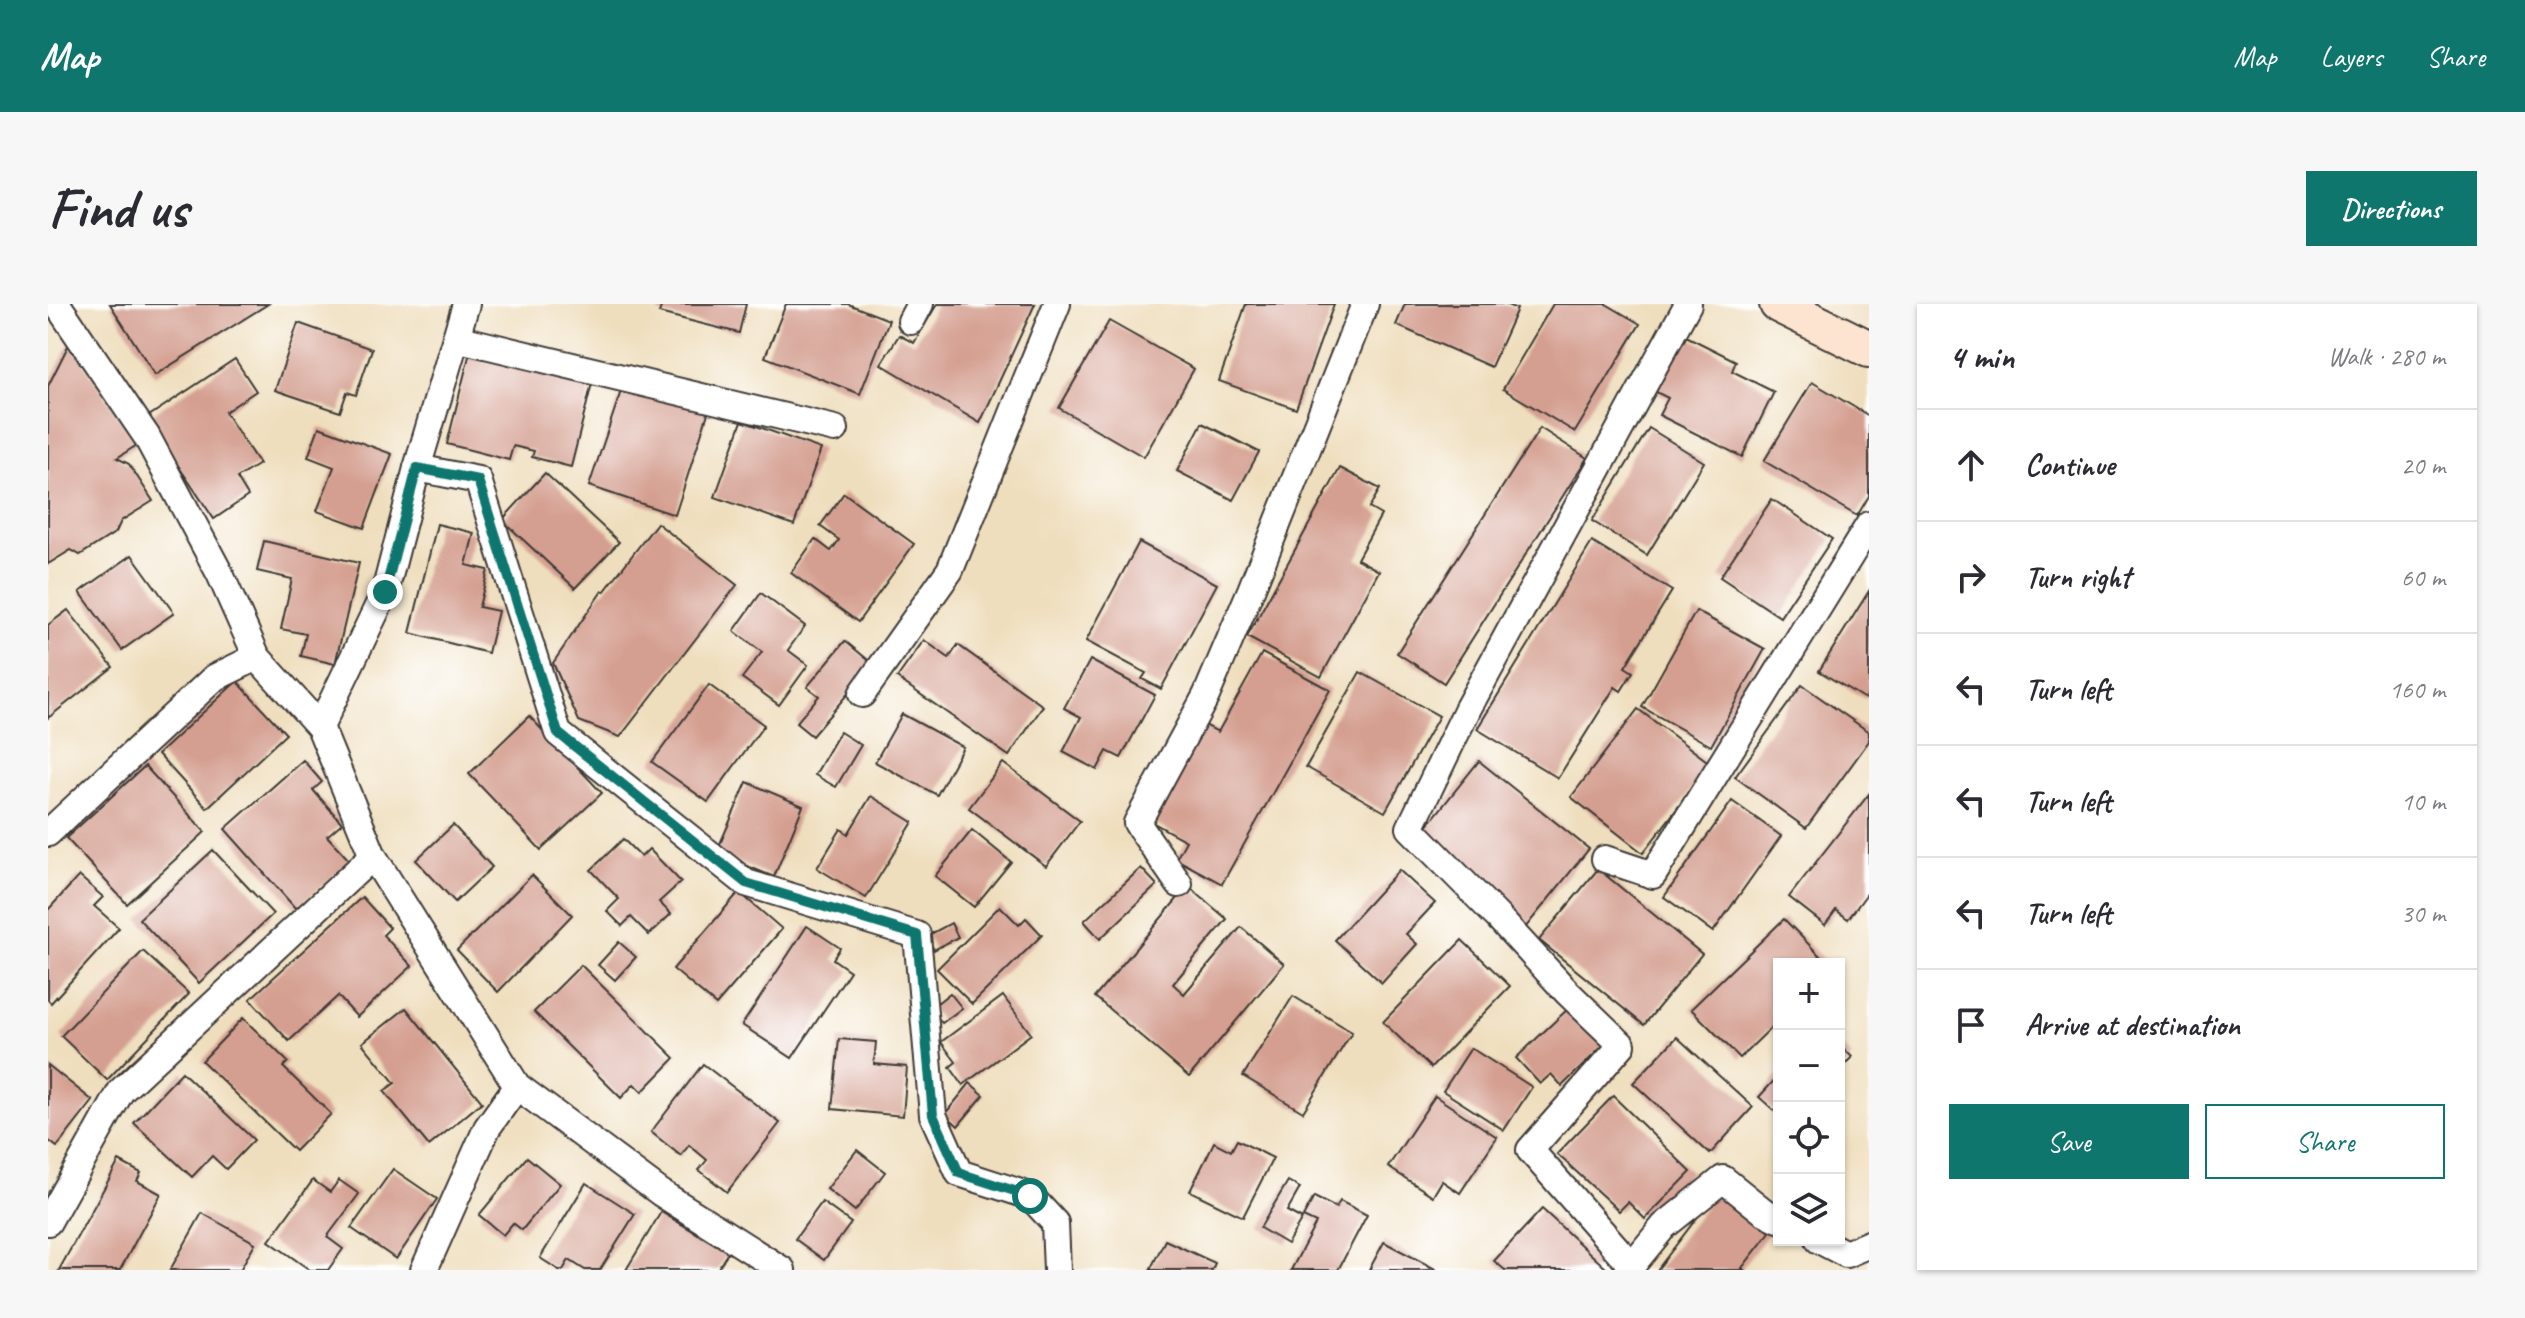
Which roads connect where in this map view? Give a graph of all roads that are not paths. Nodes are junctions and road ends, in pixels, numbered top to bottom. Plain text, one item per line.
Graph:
1 (57, 304) edge
2 (466, 304) edge
3 (1057, 304) edge
4 (1365, 304) edge
5 (1688, 304) edge
6 (1778, 304) edge
7 (456, 338) junction
8 (1869, 349) edge
9 (835, 429) dead end
10 (417, 468) junction
11 (1869, 525) edge
12 (257, 657) junction
13 (862, 694) dead end
14 (320, 727) junction
15 (48, 833) edge
16 (373, 856) junction
17 (1605, 859) dead end
18 (1179, 884) dead end
19 (517, 1086) junction
20 (1773, 1216) edge
21 (48, 1222) edge
22 (1869, 1244) edge
23 (1831, 1246) edge
24 (742, 1259) edge
25 (1629, 1268) edge
26 (424, 1270) edge
27 (782, 1270) edge
28 (1057, 1270) edge

1 - 12 street
2 - 7 street
3 - 13 street
4 - 18 street
5 - 25 street
6 - 8 street
7 - 9 street
7 - 10 street
10 - 14 street
10 - 28 street
11 - 17 street
12 - 14 street
12 - 15 street
14 - 16 street
16 - 19 street
16 - 21 street
19 - 24 street
19 - 26 street
20 - 25 street
22 - 23 street
24 - 27 street

